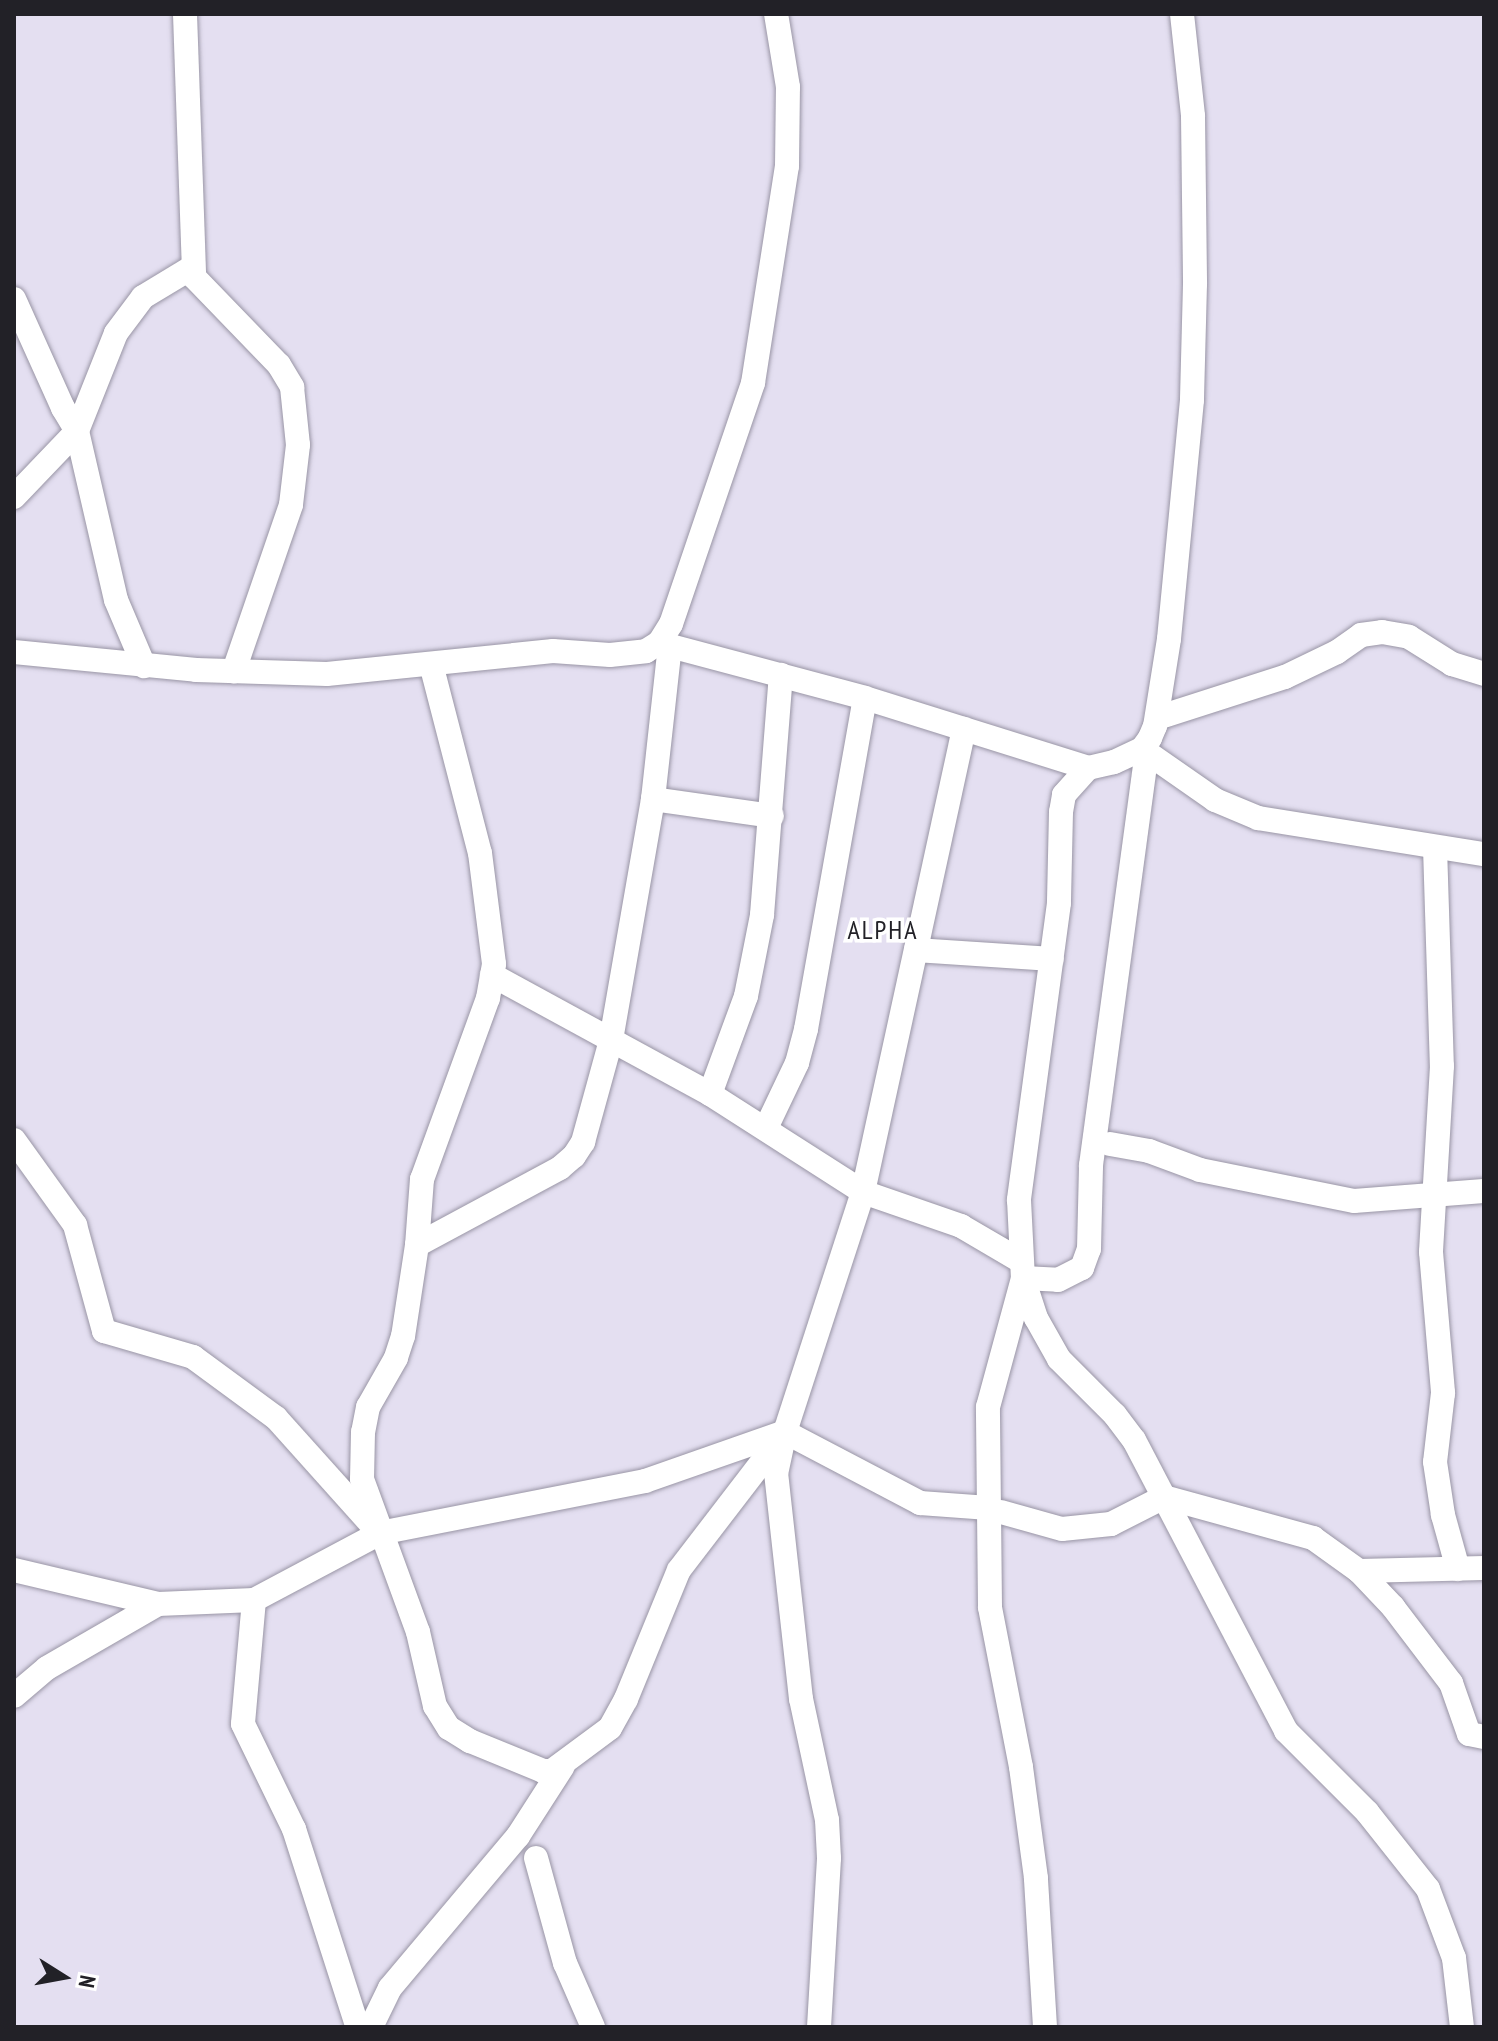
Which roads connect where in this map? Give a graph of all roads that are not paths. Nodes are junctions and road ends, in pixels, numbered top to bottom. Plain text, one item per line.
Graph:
1 (185, 14) edge
2 (776, 14) edge
3 (1182, 14) edge
4 (191, 268) junction
5 (14, 299) edge
6 (77, 431) junction
7 (14, 497) edge
8 (664, 645) junction
9 (14, 652) edge
10 (431, 664) junction
11 (144, 666) junction
12 (234, 671) junction
13 (1484, 674) edge
14 (781, 675) junction
15 (865, 698) junction
16 (1157, 718) junction
17 (964, 729) junction
18 (1144, 751) junction
19 (1088, 768) junction
20 (653, 799) junction
21 (772, 816) junction
22 (1435, 847) junction
23 (1484, 854) edge
24 (916, 950) junction
25 (1052, 959) junction
26 (492, 975) junction
27 (611, 1040) junction
28 (710, 1094) junction
29 (766, 1128) junction
30 (14, 1140) edge
31 (1110, 1144) dead end
32 (1484, 1191) edge
33 (863, 1192) junction
34 (1434, 1195) junction
35 (417, 1245) junction
36 (1022, 1270) junction
37 (785, 1432) junction
38 (1164, 1497) junction
39 (995, 1510) junction
40 (380, 1533) junction
41 (1484, 1568) edge
42 (1458, 1569) junction
43 (14, 1570) edge
44 (1359, 1571) junction
45 (254, 1600) junction
46 (158, 1604) junction
47 (14, 1696) edge
48 (1484, 1737) edge
49 (563, 1766) junction
50 (536, 1858) dead end
51 (363, 2025) edge
52 (593, 2027) edge
53 (819, 2027) edge
54 (1045, 2027) edge
55 (1462, 2027) edge

1 - 4 street
2 - 8 street
3 - 16 street
4 - 6 street
4 - 12 street
5 - 6 street
6 - 7 street
6 - 11 street
8 - 10 street
8 - 14 street
8 - 20 street
9 - 11 street
10 - 12 street
10 - 26 street
11 - 12 street
13 - 16 street
14 - 15 street
14 - 21 street
15 - 17 street
15 - 29 street
16 - 18 street
17 - 19 street
17 - 24 street
18 - 19 street
18 - 22 street
18 - 36 street
19 - 25 street
20 - 21 street
20 - 27 street
21 - 28 street
22 - 23 street
22 - 34 street
24 - 25 street
24 - 33 street
25 - 36 street
26 - 27 street
26 - 35 street
27 - 28 street
27 - 35 street
28 - 29 street
29 - 33 street
30 - 40 street
31 - 34 street
32 - 34 street
33 - 36 street
33 - 37 street
34 - 42 street
35 - 40 street
36 - 38 street
36 - 39 street
37 - 39 street
37 - 40 street
37 - 49 street
37 - 53 street
38 - 39 street
38 - 44 street
38 - 55 street
39 - 54 street
40 - 45 street
40 - 49 street
41 - 42 street
42 - 44 street
43 - 46 street
44 - 48 street
45 - 46 street
45 - 51 street
46 - 47 street
49 - 51 street
50 - 52 street

